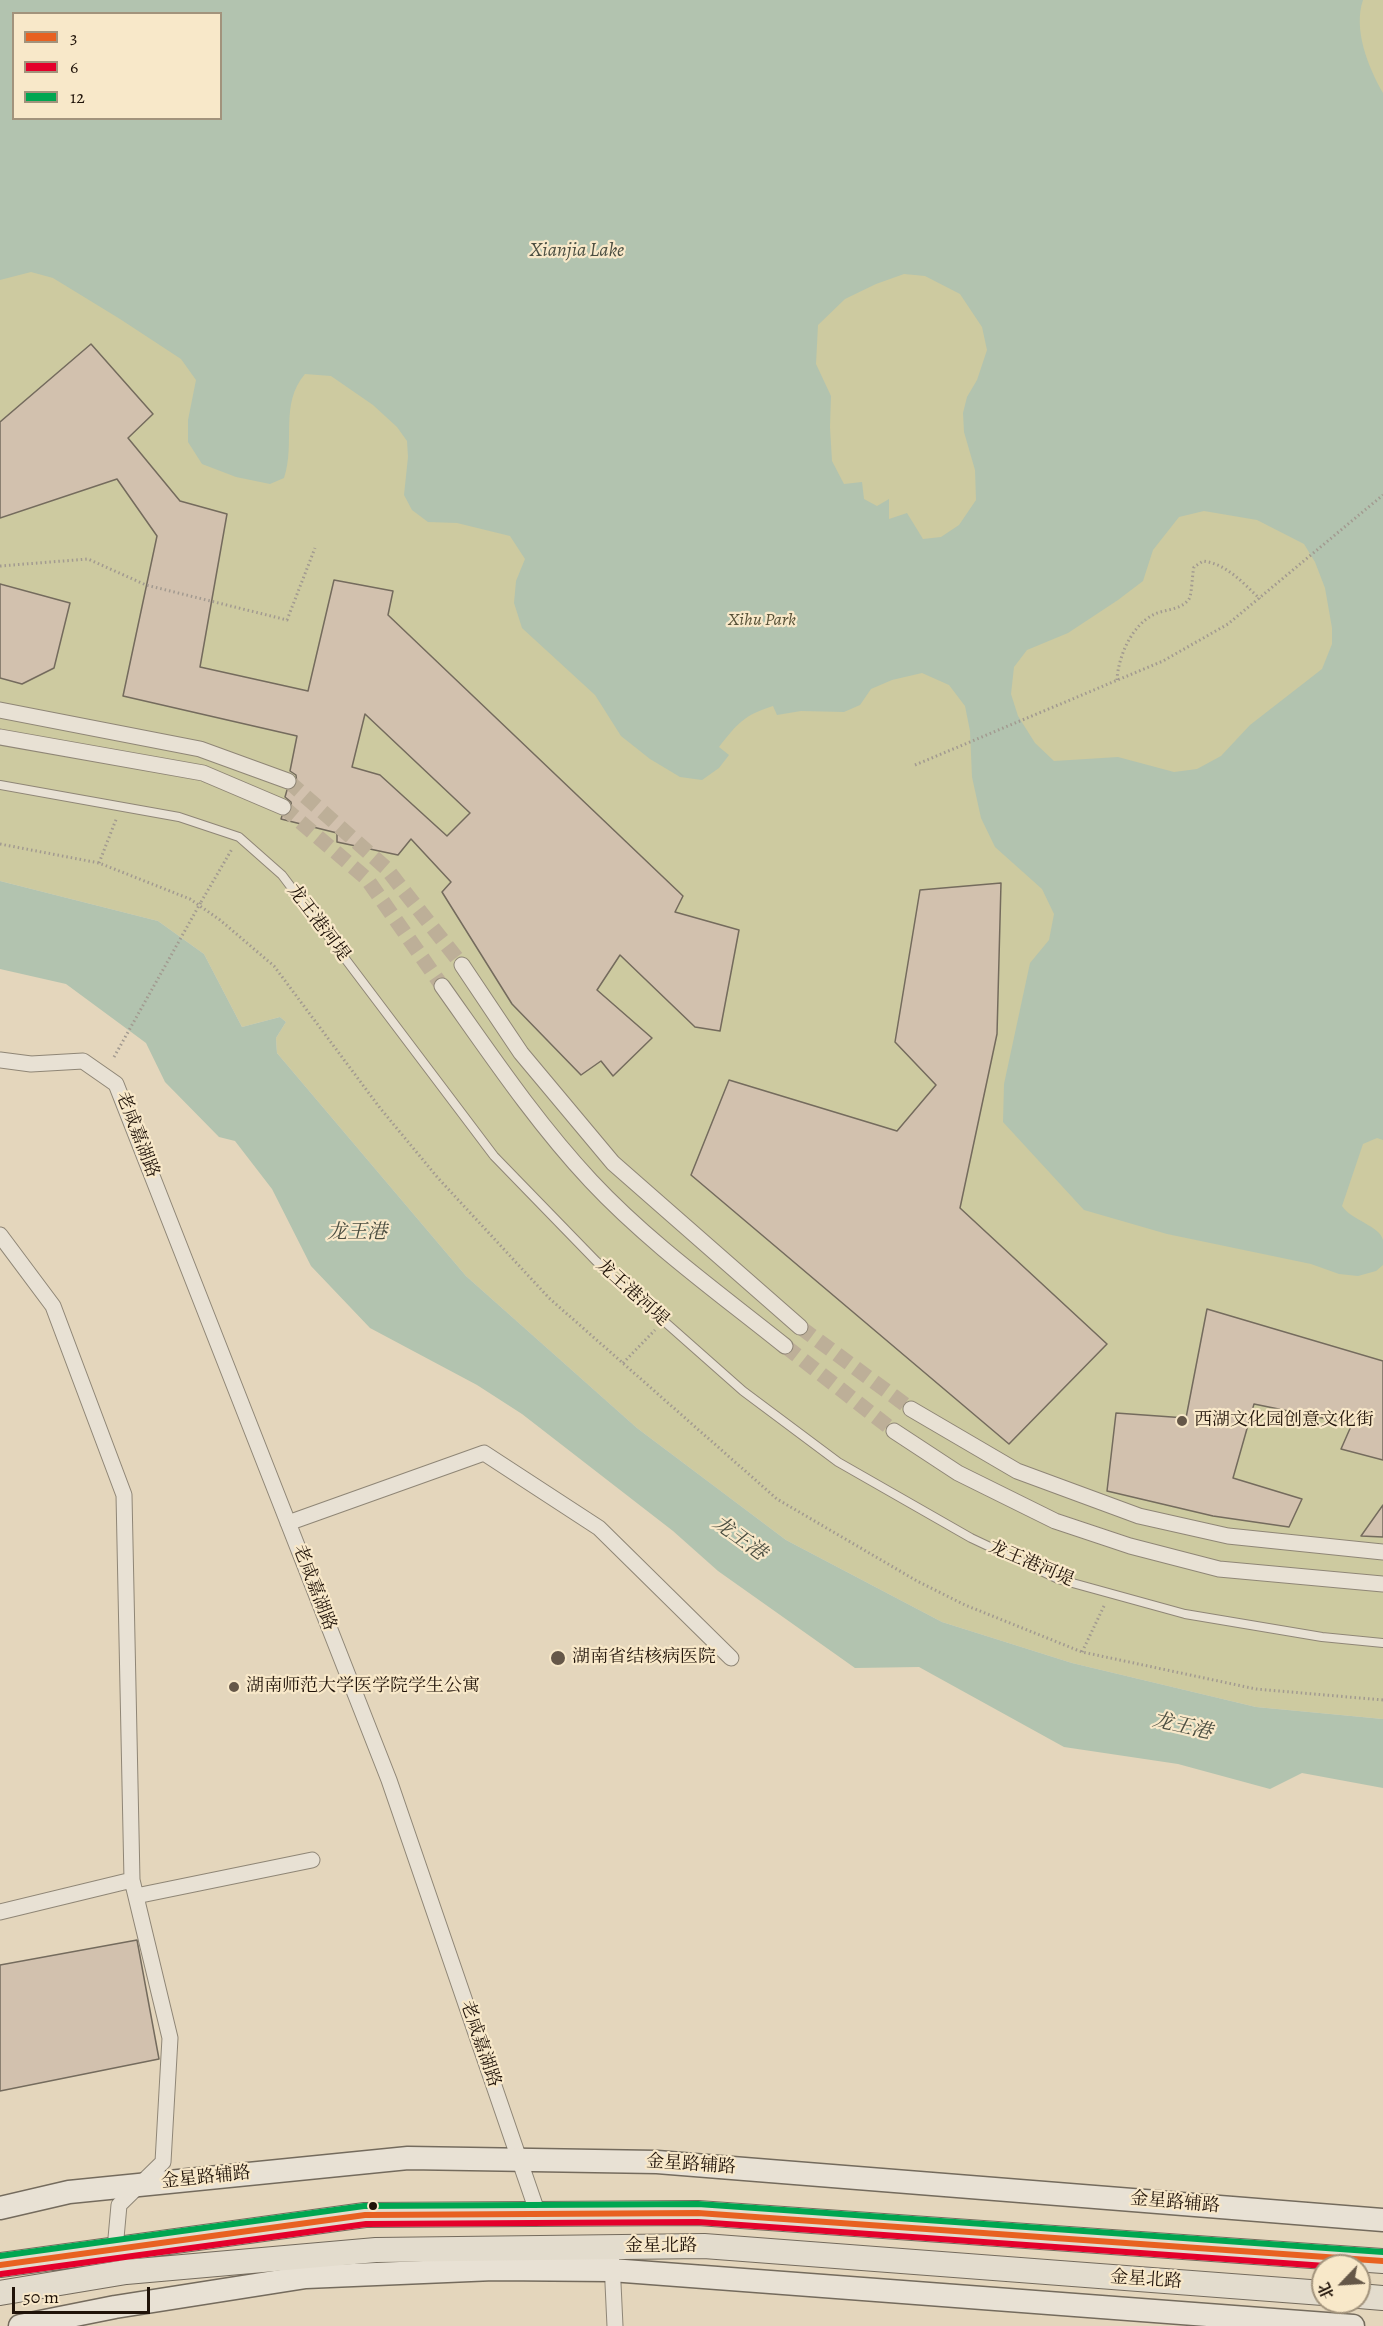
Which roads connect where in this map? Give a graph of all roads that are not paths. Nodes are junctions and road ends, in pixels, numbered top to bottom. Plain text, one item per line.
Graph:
1 (0, 710) edge
2 (0, 737) edge
3 (288, 781) tunnel mouth
4 (0, 785) edge
5 (283, 807) tunnel mouth
6 (462, 965) tunnel mouth
7 (441, 986) tunnel mouth
8 (0, 1060) edge
9 (0, 1234) edge
10 (800, 1327) tunnel mouth
11 (785, 1346) tunnel mouth
12 (911, 1409) tunnel mouth
13 (894, 1431) tunnel mouth
14 (288, 1523) junction
15 (1383, 1552) edge
16 (1383, 1584) edge
17 (1383, 1643) edge
18 (731, 1658) dead end
19 (312, 1860) dead end
20 (132, 1880) junction
21 (136, 1896) junction
22 (0, 1912) edge
23 (0, 2208) edge
24 (538, 2214) junction
25 (1383, 2220) edge
26 (115, 2250) junction
27 (612, 2258) junction
28 (1383, 2261) edge
29 (0, 2265) edge
30 (1311, 2292) edge
31 (0, 2293) edge
32 (20, 2326) edge
33 (615, 2326) edge
34 (1353, 2326) edge

1 - 3 street
2 - 5 street
4 - 17 lane, 龙王港河堤
6 - 10 street
7 - 11 street
8 - 14 street, 老咸嘉湖路
9 - 20 street
12 - 15 street
13 - 16 street
14 - 18 street
14 - 24 street, 老咸嘉湖路
19 - 21 street
20 - 21 street
20 - 22 street
21 - 26 street
23 - 25 street, 金星路辅路
24 - 26 main road, 金星北路
24 - 28 main road, 金星北路
26 - 29 main road, 金星北路
27 - 30 main road, 金星北路
27 - 31 main road, 金星北路
27 - 32 street
27 - 33 street
27 - 34 street

